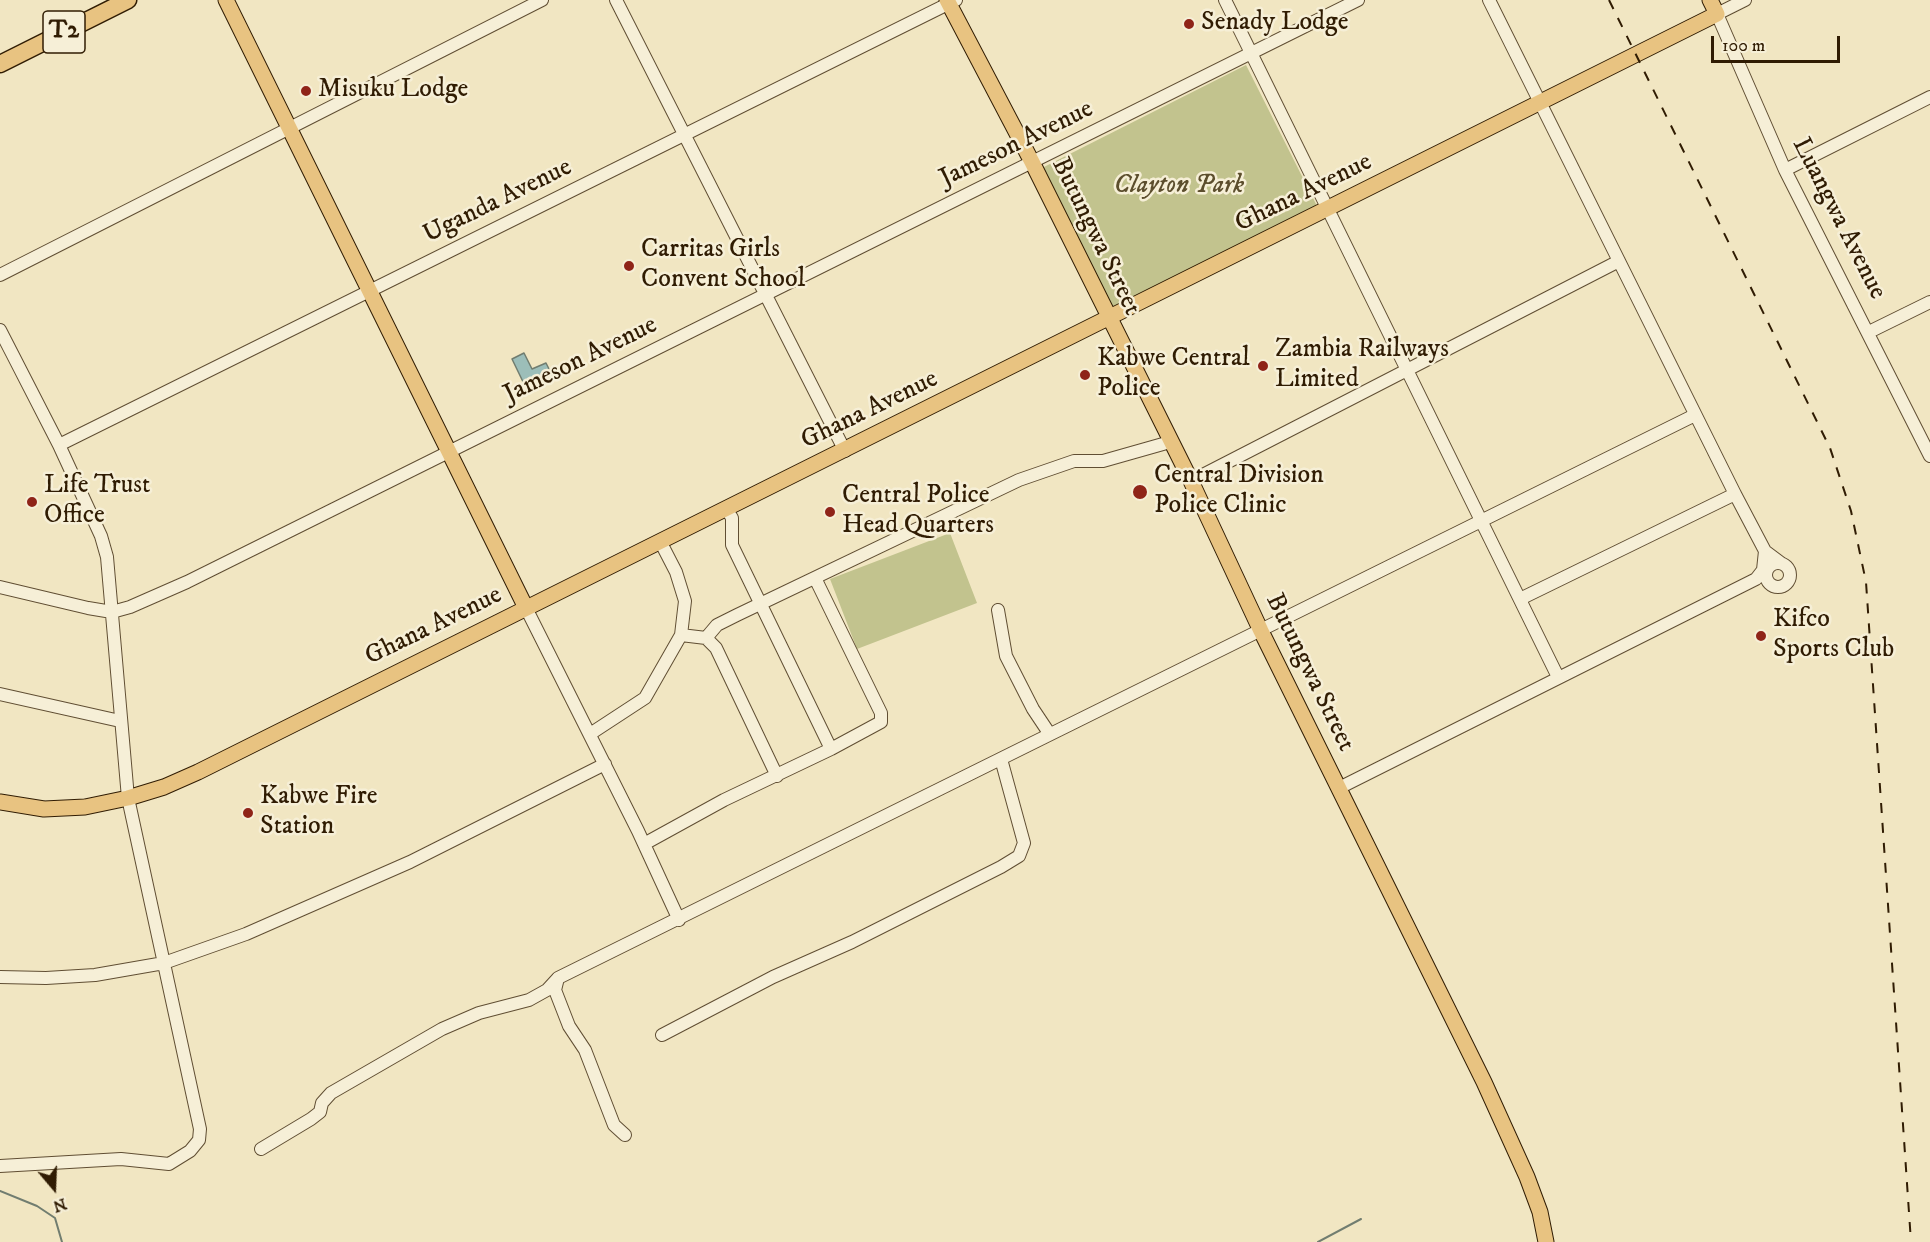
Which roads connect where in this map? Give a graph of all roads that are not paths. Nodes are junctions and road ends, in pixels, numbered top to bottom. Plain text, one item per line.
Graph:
1 (128, 0) edge
2 (226, 0) edge
3 (542, 0) edge
4 (616, 0) edge
5 (1225, 0) edge
6 (1359, 0) edge
7 (1489, 0) edge
8 (1745, 0) edge
9 (951, 1) edge
10 (1713, 7) edge
11 (1251, 53) junction
12 (0, 64) edge
13 (1930, 97) edge
14 (1540, 103) junction
15 (289, 128) junction
16 (684, 135) junction
17 (1032, 162) junction
18 (1785, 171) junction
19 (1328, 209) junction
20 (1619, 261) junction
21 (0, 275) edge
22 (370, 291) junction
23 (765, 294) junction
24 (1930, 302) edge
25 (1108, 318) junction
26 (0, 330) edge
27 (1869, 332) junction
28 (1407, 371) junction
29 (1695, 415) junction
30 (1170, 442) junction
31 (59, 445) junction
32 (844, 451) junction
33 (449, 452) junction
34 (1930, 456) edge
35 (1191, 481) junction
36 (1735, 494) junction
37 (726, 508) junction
38 (1481, 521) junction
39 (660, 541) junction
40 (1765, 556) junction
41 (1781, 563) junction
42 (815, 578) junction
43 (1764, 579) junction
44 (0, 587) edge
45 (1520, 599) junction
46 (761, 604) junction
47 (526, 608) junction
48 (998, 610) dead end
49 (112, 612) junction
50 (1261, 631) junction
51 (681, 635) junction
52 (706, 638) junction
53 (1558, 677) junction
54 (0, 694) edge
55 (120, 722) junction
56 (590, 734) junction
57 (1050, 734) junction
58 (831, 749) junction
59 (1000, 759) junction
60 (605, 765) junction
61 (777, 776) junction
62 (1339, 788) junction
63 (128, 798) junction
64 (0, 802) edge
65 (644, 844) junction
66 (679, 920) junction
67 (164, 963) junction
68 (0, 977) edge
69 (558, 978) junction
70 (662, 1035) dead end
71 (625, 1135) dead end
72 (261, 1149) dead end
73 (0, 1166) edge
74 (1546, 1242) edge

1 - 12 highway, T2
2 - 15 main road
3 - 15 street
4 - 16 street
5 - 11 street
6 - 11 street, Jameson Avenue
7 - 14 street
8 - 10 street, Ghana Avenue
9 - 16 street, Uganda Avenue
9 - 17 main road, Butungwa Street
10 - 14 main road, Ghana Avenue
10 - 18 street, Luangwa Avenue
11 - 17 street, Jameson Avenue
11 - 19 street
13 - 18 street
14 - 19 main road, Ghana Avenue
14 - 20 street
15 - 21 street
15 - 22 main road
16 - 22 street, Uganda Avenue
16 - 23 street
17 - 23 street, Jameson Avenue
17 - 25 main road, Butungwa Street
18 - 27 street, Luangwa Avenue
19 - 25 main road, Ghana Avenue
19 - 28 street
20 - 28 street
20 - 29 street
22 - 31 street, Uganda Avenue
22 - 33 main road
23 - 32 street
23 - 33 street, Jameson Avenue
24 - 27 street
25 - 30 main road, Butungwa Street
25 - 32 main road, Ghana Avenue
26 - 31 street
27 - 34 street, Luangwa Avenue
28 - 35 street
28 - 38 street
29 - 36 street
29 - 38 street
30 - 35 main road, Butungwa Street
30 - 42 street
31 - 49 street
32 - 37 main road, Ghana Avenue
33 - 47 main road
33 - 49 street, Jameson Avenue
35 - 50 main road, Butungwa Street
36 - 40 street
36 - 45 street
37 - 39 main road, Ghana Avenue
37 - 46 street
38 - 45 street
38 - 50 street
39 - 47 main road, Ghana Avenue
39 - 51 street
40 - 41 street
40 - 43 street
41 - 43 street
41 - 43 street
42 - 46 street
42 - 58 street
43 - 53 street
44 - 49 street
45 - 53 street
46 - 52 street
46 - 58 street
47 - 56 street
47 - 63 main road, Ghana Avenue
48 - 57 street
49 - 55 street
50 - 57 street
50 - 62 main road, Butungwa Street
51 - 52 street
51 - 56 street
52 - 61 street
53 - 62 street
54 - 55 street
55 - 63 street
56 - 60 street
57 - 59 street
58 - 61 street
59 - 66 street
59 - 70 street
60 - 65 street
60 - 67 street
61 - 65 street
62 - 74 main road, Butungwa Street
63 - 64 main road, Ghana Avenue
63 - 67 street
65 - 66 street
66 - 69 street
67 - 68 street
67 - 73 street
69 - 71 street
69 - 72 street

